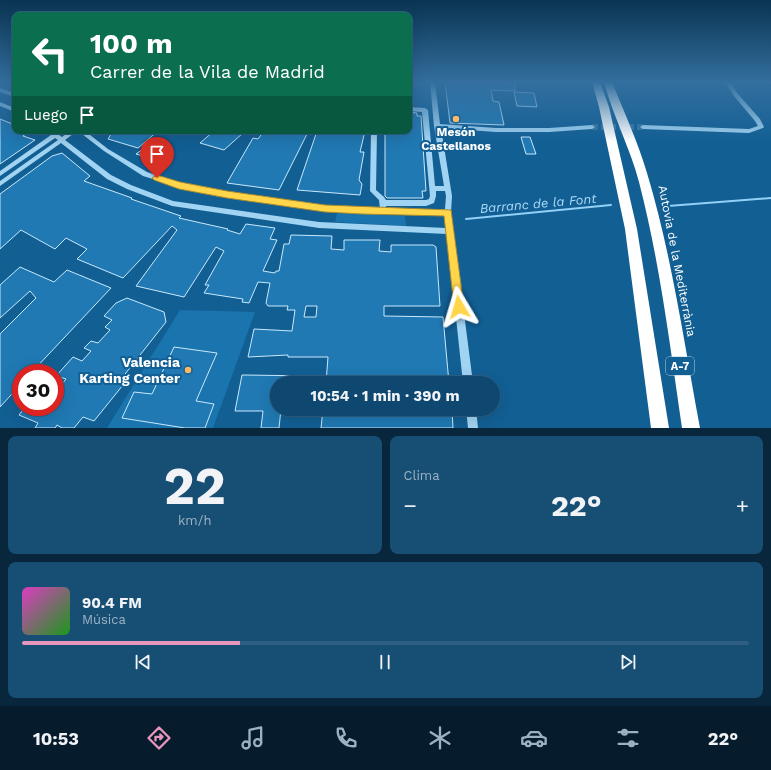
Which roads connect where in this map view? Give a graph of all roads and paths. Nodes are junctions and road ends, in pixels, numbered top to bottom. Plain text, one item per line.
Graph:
1 (434, 102) edge
2 (596, 102) edge
3 (602, 102) edge
4 (617, 102) edge
5 (624, 102) edge
6 (742, 102) edge
7 (0, 104) edge
8 (12, 109) edge
9 (412, 109) edge
10 (437, 126) junction
11 (607, 126) junction
12 (592, 127) tunnel mouth
13 (643, 127) tunnel mouth
14 (51, 134) edge
15 (53, 134) edge
16 (70, 134) edge
17 (85, 134) edge
18 (374, 134) edge
19 (631, 136) junction
20 (61, 140) junction
21 (0, 174) edge
22 (0, 184) edge
23 (448, 188) junction
24 (432, 189) junction
25 (383, 203) junction
26 (383, 211) junction
27 (448, 212) junction
28 (450, 231) junction
29 (467, 376) edge
30 (472, 416) edge
31 (473, 428) edge
32 (660, 428) edge
33 (692, 428) edge

1 - 10 street
2 - 11 highway
3 - 11 highway, A-7
4 - 19 highway, Autovia de la Mediterrània / A-7
5 - 19 highway
6 - 13 street
7 - 8 street
9 - 24 street
10 - 12 street
10 - 23 street
11 - 32 highway, A-7
14 - 21 street
15 - 20 street
16 - 20 street
17 - 26 street
18 - 25 street
19 - 33 highway, Autovia de la Mediterrània / A-7
20 - 22 street
20 - 28 street
23 - 24 street
23 - 27 street
24 - 25 street
25 - 26 street
26 - 27 street
27 - 28 street
28 - 29 street
30 - 31 street

